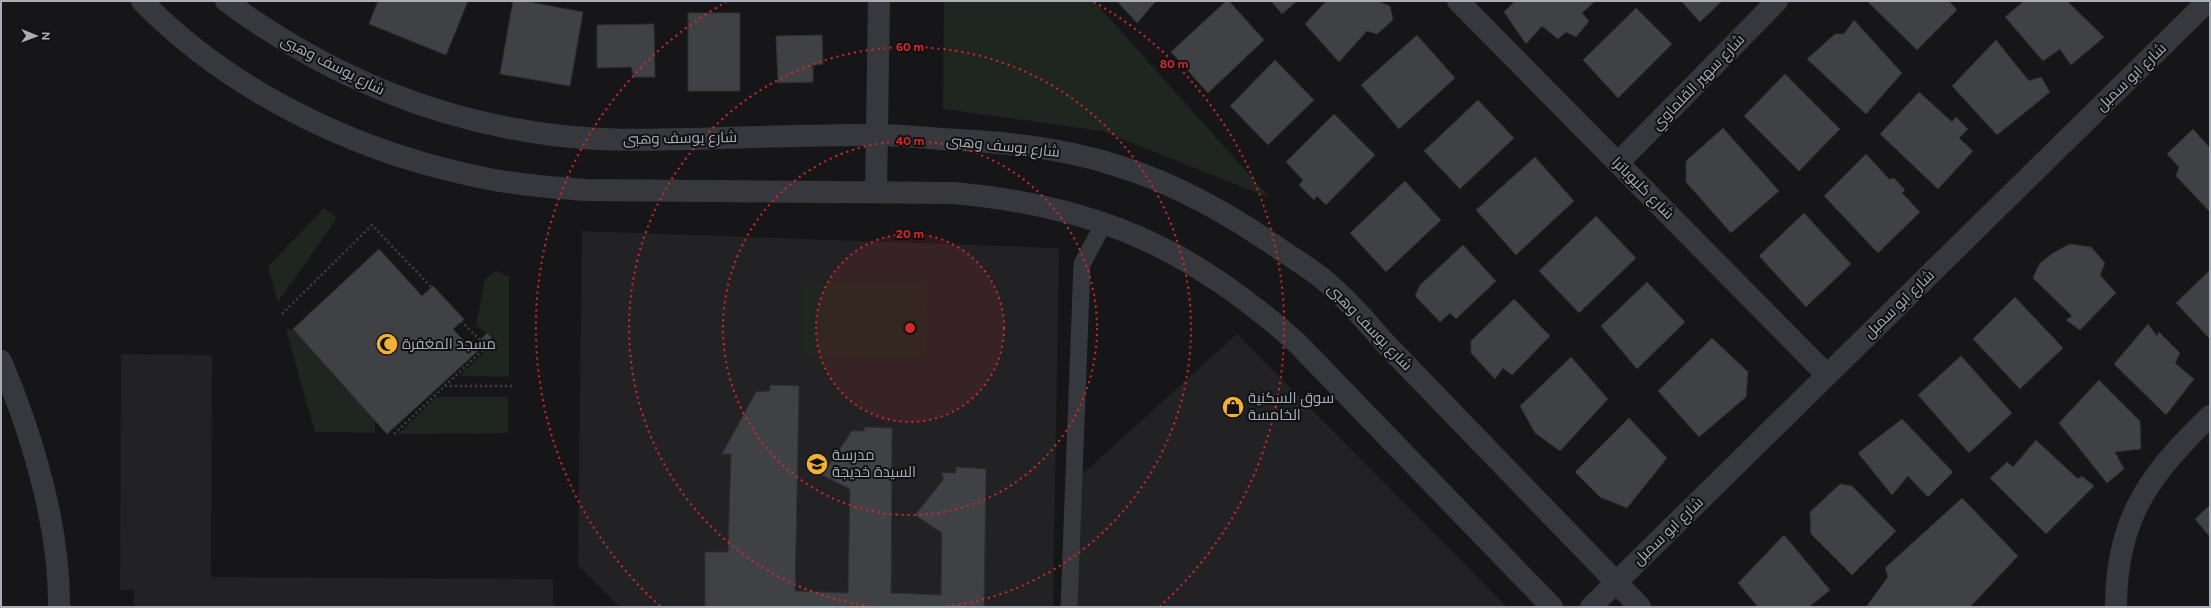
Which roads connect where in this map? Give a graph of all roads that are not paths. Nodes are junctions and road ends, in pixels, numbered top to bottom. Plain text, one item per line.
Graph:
1 (142, 1) edge
2 (226, 1) edge
3 (879, 1) edge
4 (1458, 1) edge
5 (1777, 1) edge
6 (2208, 1) edge
7 (877, 135) junction
8 (1618, 163) junction
9 (876, 192) junction
10 (1104, 223) junction
11 (1, 361) edge
12 (1827, 375) junction
13 (2210, 416) edge
14 (1616, 582) junction
15 (59, 607) edge
16 (1069, 607) edge
17 (1552, 607) edge
18 (1591, 607) edge
19 (1640, 607) edge
20 (2116, 607) edge

1 - 9 street
2 - 7 street, شارع يوسف وهبى
3 - 7 street
4 - 8 street, شارع كليوباترا
5 - 8 street, شارع سهير القلماوي
6 - 12 street, شارع ابو سمبل
7 - 9 street
7 - 14 street, شارع يوسف وهبى
8 - 12 street, شارع كليوباترا
9 - 10 street
10 - 16 lane
10 - 17 street
11 - 15 street
12 - 14 street, شارع ابو سمبل
13 - 20 street
14 - 18 street, شارع ابو سمبل
14 - 19 street, شارع يوسف وهبى

